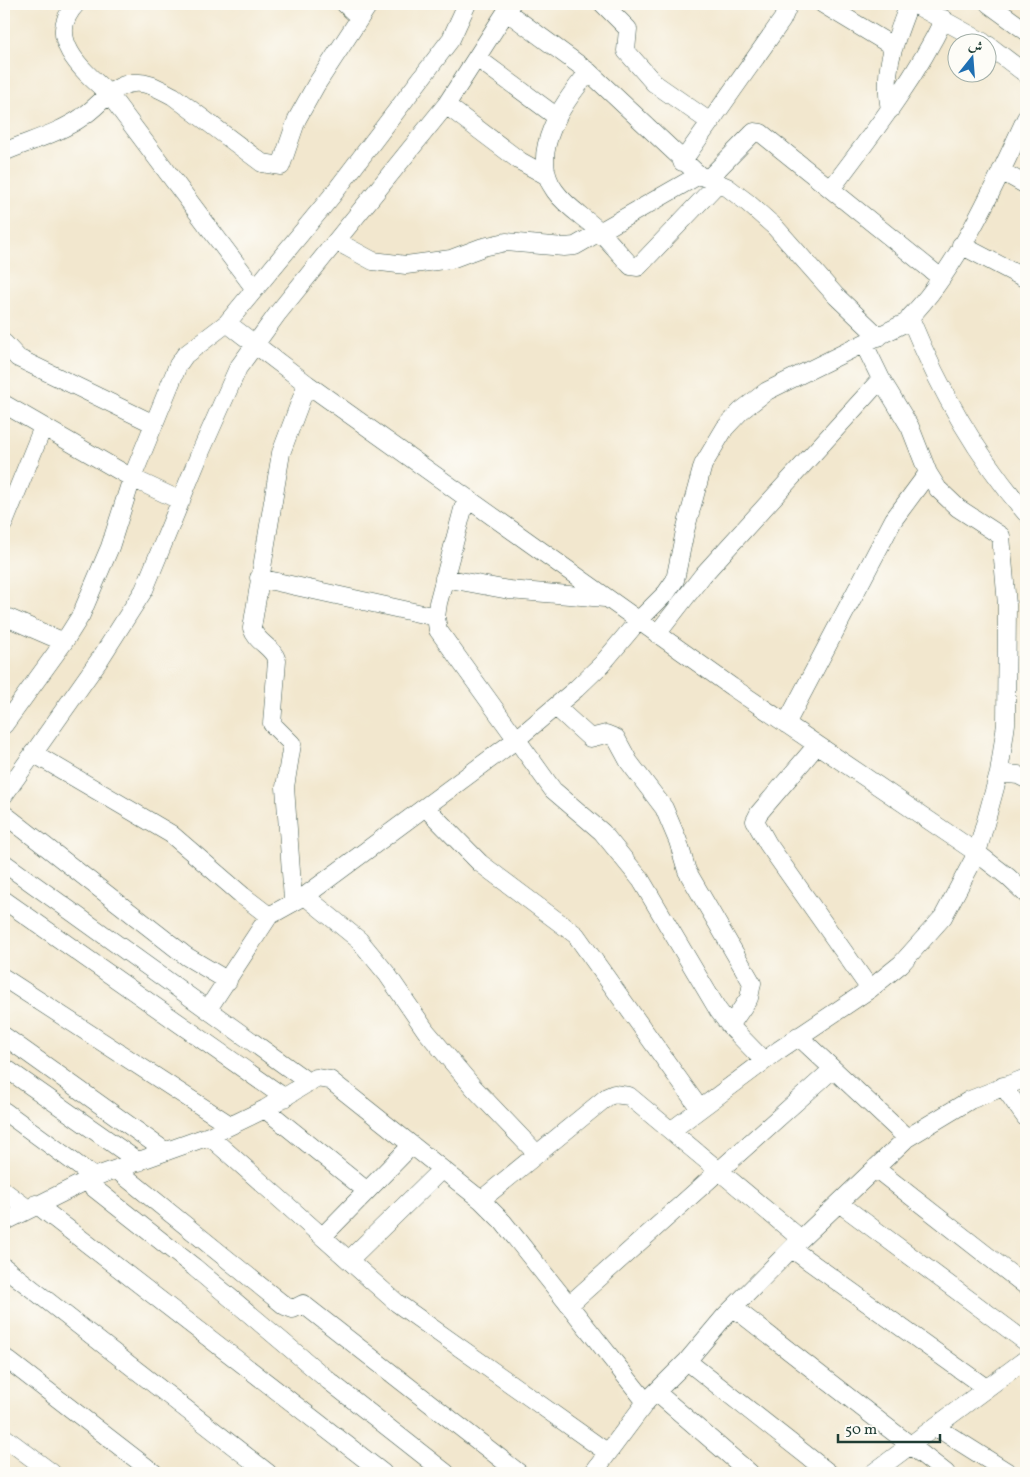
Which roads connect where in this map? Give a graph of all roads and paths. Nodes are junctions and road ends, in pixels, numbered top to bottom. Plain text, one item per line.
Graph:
1 (76, 4) edge
2 (345, 4) edge
3 (466, 4) edge
4 (603, 4) edge
5 (789, 4) edge
6 (825, 4) edge
7 (909, 4) edge
8 (914, 4) edge
9 (990, 4) edge
10 (509, 8) edge
11 (364, 10) edge
12 (944, 19) junction
13 (966, 32) edge
14 (1026, 32) edge
15 (894, 47) junction
16 (998, 53) edge
17 (477, 58) junction
18 (589, 72) junction
19 (1026, 74) edge
20 (108, 93) junction
21 (446, 105) junction
22 (890, 110) junction
23 (557, 117) junction
24 (1026, 118) edge
25 (710, 122) junction
26 (4, 152) edge
27 (682, 162) junction
28 (1001, 172) junction
29 (547, 176) junction
30 (708, 179) junction
31 (1026, 185) edge
32 (831, 189) junction
33 (600, 232) junction
34 (336, 241) junction
35 (961, 245) junction
36 (941, 278) junction
37 (1026, 279) edge
38 (255, 289) junction
39 (911, 320) junction
40 (227, 323) junction
41 (871, 340) junction
42 (4, 343) edge
43 (256, 344) junction
44 (881, 379) junction
45 (307, 384) junction
46 (4, 404) edge
47 (154, 424) junction
48 (43, 427) junction
49 (928, 473) junction
50 (132, 478) junction
51 (11, 485) edge
52 (466, 498) junction
53 (181, 501) junction
54 (1026, 513) edge
55 (4, 523) edge
56 (259, 578) junction
57 (444, 578) junction
58 (606, 598) junction
59 (4, 616) edge
60 (436, 616) junction
61 (638, 621) junction
62 (657, 634) junction
63 (64, 642) junction
64 (556, 706) junction
65 (786, 724) junction
66 (4, 725) edge
67 (517, 739) junction
68 (818, 745) junction
69 (33, 753) junction
70 (999, 773) junction
71 (1026, 779) edge
72 (4, 795) edge
73 (426, 808) junction
74 (4, 814) edge
75 (976, 853) junction
76 (4, 863) edge
77 (1026, 894) edge
78 (299, 898) junction
79 (4, 900) edge
80 (269, 916) junction
81 (4, 978) edge
82 (228, 981) junction
83 (870, 990) junction
84 (208, 1009) junction
85 (730, 1026) junction
86 (4, 1036) edge
87 (798, 1036) junction
88 (764, 1061) junction
89 (4, 1067) edge
90 (833, 1069) junction
91 (1026, 1078) edge
92 (308, 1082) junction
93 (1003, 1086) junction
94 (285, 1098) junction
95 (265, 1109) junction
96 (700, 1109) junction
97 (4, 1111) edge
98 (1026, 1118) edge
99 (230, 1126) junction
100 (672, 1130) junction
101 (209, 1136) junction
102 (907, 1138) junction
103 (412, 1145) junction
104 (165, 1151) junction
105 (537, 1154) junction
106 (139, 1162) junction
107 (875, 1168) junction
108 (442, 1169) junction
109 (117, 1170) junction
110 (720, 1170) junction
111 (90, 1179) junction
112 (4, 1191) edge
113 (367, 1191) junction
114 (481, 1200) junction
115 (839, 1203) junction
116 (32, 1207) junction
117 (4, 1222) edge
118 (323, 1236) junction
119 (796, 1244) junction
120 (350, 1259) junction
121 (4, 1267) edge
122 (1026, 1286) edge
123 (570, 1304) junction
124 (734, 1308) junction
125 (1026, 1342) edge
126 (4, 1357) edge
127 (1026, 1360) edge
128 (687, 1362) junction
129 (986, 1388) junction
130 (651, 1397) junction
131 (936, 1427) junction
132 (4, 1436) edge
133 (910, 1446) junction
134 (608, 1453) junction
135 (598, 1471) edge
136 (52, 1473) edge
137 (154, 1473) edge
138 (268, 1473) edge
139 (383, 1473) edge
140 (446, 1473) edge
141 (519, 1473) edge
142 (750, 1473) edge
143 (829, 1473) edge
144 (873, 1473) edge
145 (946, 1473) edge
146 (1010, 1473) edge

1 - 20 street
2 - 11 street
3 - 38 street
4 - 25 street
5 - 25 street
6 - 15 street
7 - 15 street
8 - 12 street
9 - 14 street
10 - 17 street
10 - 18 street
11 - 20 street
12 - 13 street
12 - 22 street
15 - 22 street
16 - 19 street
17 - 21 street
17 - 23 street
18 - 23 street
18 - 27 street
20 - 26 street
20 - 38 street
21 - 29 street
21 - 34 street
22 - 32 street
23 - 29 street
24 - 28 street
25 - 27 street
27 - 30 street
28 - 31 street
28 - 35 street
29 - 33 street
30 - 32 street
30 - 33 street
30 - 33 street
30 - 41 street
32 - 36 street
33 - 34 street
34 - 43 street
35 - 36 street
35 - 37 street
36 - 39 street
38 - 40 street
39 - 41 street
39 - 54 street
40 - 43 street
40 - 47 street
41 - 44 street
41 - 61 street
42 - 47 street
43 - 45 street
43 - 53 street
44 - 49 street
44 - 62 street
45 - 52 street
45 - 56 street
46 - 48 street
47 - 50 street
48 - 50 street
48 - 51 street
49 - 65 street
49 - 70 street
50 - 53 street
50 - 63 street
51 - 55 street
52 - 57 street
52 - 58 street
53 - 69 street
56 - 60 street
56 - 78 street
57 - 58 street
57 - 60 street
58 - 61 street
59 - 63 street
60 - 67 street
61 - 62 street
61 - 64 street
62 - 65 street
63 - 66 street
64 - 67 street
64 - 85 street
65 - 68 street
67 - 73 street
67 - 85 street
68 - 75 street
68 - 83 street
69 - 72 street
69 - 80 street
70 - 71 street
70 - 75 street
73 - 78 street
73 - 96 street
74 - 82 street
75 - 77 street
75 - 83 street
76 - 84 street
78 - 80 street
78 - 105 street
79 - 94 street
80 - 82 street
81 - 99 street
82 - 84 street
83 - 87 street
84 - 92 street
85 - 88 street
86 - 104 street
87 - 88 street
87 - 90 street
88 - 96 street
89 - 106 street
90 - 102 street
90 - 110 street
91 - 93 street
92 - 94 street
92 - 103 street
93 - 98 street
93 - 102 street
94 - 95 street
95 - 99 street
95 - 113 street
96 - 100 street
97 - 111 street
99 - 101 street
100 - 105 street
100 - 110 street
101 - 104 street
101 - 118 street
102 - 107 street
103 - 108 street
103 - 113 street
104 - 106 street
105 - 114 street
106 - 109 street
107 - 115 street
107 - 122 street
108 - 114 street
108 - 120 street
109 - 111 street
109 - 141 street
110 - 119 street
110 - 123 street
111 - 116 street
111 - 140 street
112 - 116 street
113 - 118 street
114 - 123 street
115 - 119 street
115 - 125 street
116 - 117 street
116 - 139 street
118 - 120 street
119 - 124 street
119 - 129 street
120 - 134 street
121 - 138 street
123 - 130 street
124 - 128 street
124 - 133 street
126 - 137 street
127 - 129 street
128 - 130 street
128 - 143 street
129 - 131 street
130 - 134 street
130 - 142 street
131 - 133 street
131 - 146 street
132 - 136 street
133 - 144 street
133 - 145 street
134 - 135 street

